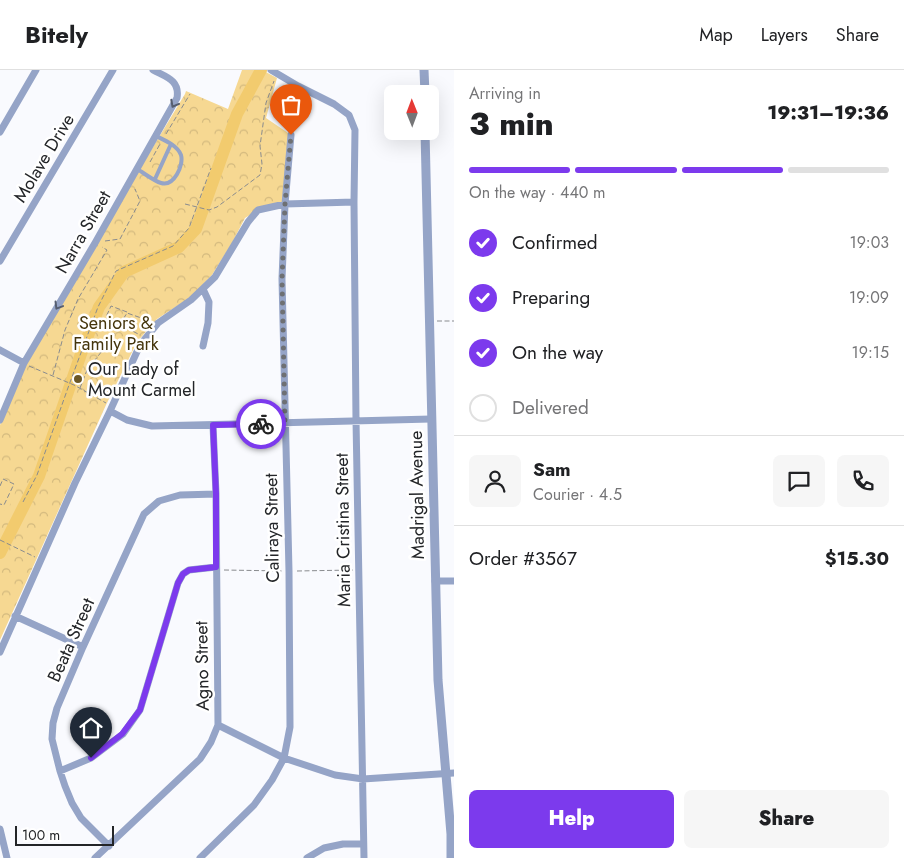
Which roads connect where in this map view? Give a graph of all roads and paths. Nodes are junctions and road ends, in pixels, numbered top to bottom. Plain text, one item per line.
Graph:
1 (36, 70) edge
2 (113, 70) edge
3 (153, 70) edge
4 (424, 70) edge
5 (273, 71) edge
6 (424, 85) edge
7 (298, 86) junction
8 (190, 94) dead end
9 (292, 121) dead end
10 (0, 132) edge
11 (291, 135) dead end
12 (159, 138) junction
13 (425, 140) edge
14 (171, 144) junction
15 (211, 168) dead end
16 (140, 170) junction
17 (155, 179) junction
18 (134, 188) dead end
19 (354, 202) junction
20 (185, 204) dead end
21 (285, 204) junction
22 (197, 207) junction
23 (98, 244) junction
24 (0, 261) edge
25 (203, 289) junction
26 (127, 313) junction
27 (429, 321) junction
28 (454, 321) edge
29 (158, 323) junction
30 (120, 324) junction
31 (146, 338) junction
32 (203, 346) dead end
33 (0, 350) edge
34 (24, 363) junction
35 (53, 375) junction
36 (80, 388) junction
37 (110, 409) junction
38 (431, 419) junction
39 (0, 420) edge
40 (356, 420) junction
41 (285, 423) junction
42 (213, 425) junction
43 (0, 486) edge
44 (216, 494) junction
45 (23, 502) dead end
46 (0, 504) edge
47 (1, 541) edge
48 (40, 560) junction
49 (216, 567) junction
50 (435, 581) junction
51 (454, 581) edge
52 (15, 616) junction
53 (83, 647) junction
54 (0, 652) edge
55 (218, 725) junction
56 (284, 758) junction
57 (60, 771) junction
58 (450, 773) edge
59 (363, 779) junction
60 (0, 829) edge
61 (363, 844) junction
62 (109, 846) junction
63 (4, 855) edge
64 (95, 858) edge
65 (200, 858) edge
66 (307, 858) edge
67 (364, 858) edge
68 (451, 858) edge

1 - 10 street
2 - 24 street, Molave Drive
3 -> 12 street, Narra Street
4 - 6 street
5 - 7 street, Maria Cristina Street
5 - 22 path
7 - 9 lane
7 - 19 street, Maria Cristina Street
8 - 12 path
11 - 21 street, Caliraya Street
12 - 14 lane
12 - 16 street, Narra Street
12 - 16 path
13 - 27 street, Madrigal Avenue
14 - 17 lane
14 - 17 lane
15 - 22 path
16 - 17 lane
16 - 23 street, Narra Street
18 - 23 path
19 - 21 street
19 - 40 street, Maria Cristina Street
20 - 22 path
21 - 25 street
21 - 41 street, Caliraya Street
22 - 45 path
23 -> 34 street, Narra Street
23 - 35 path
25 - 29 street
25 - 32 street
26 - 29 path
26 - 30 path
26 - 30 path
27 - 28 path
27 - 38 street, Madrigal Avenue
29 - 31 street
30 - 31 path
30 - 36 path
31 - 37 street
33 - 34 street
34 - 35 path
34 - 39 street, Narra Street
35 - 36 path
36 - 37 path
37 - 42 street
37 - 48 street
38 - 40 street
38 - 50 street, Madrigal Avenue
40 - 41 street
40 - 59 street, Maria Cristina Street
41 - 42 street
41 - 56 street, Caliraya Street
42 - 44 street, Agno Street
43 - 46 path
44 - 49 street, Agno Street
44 - 53 street, Beata Street
47 - 48 path
48 - 52 street
49 - 55 street, Agno Street
49 - 57 street
50 - 51 street
50 - 58 street, Madrigal Avenue
52 - 53 street
52 - 54 street
53 - 57 street, Beata Street
55 - 56 street
55 - 62 street, Agno Street
56 - 59 street
56 - 65 street, Caliraya Street
57 - 62 street, Beata Street
58 - 59 street
58 - 68 street, Madrigal Avenue
59 - 61 street, Maria Cristina Street
60 - 63 street
61 - 66 street
61 - 67 street, Maria Cristina Street
62 - 64 street, Agno Street

